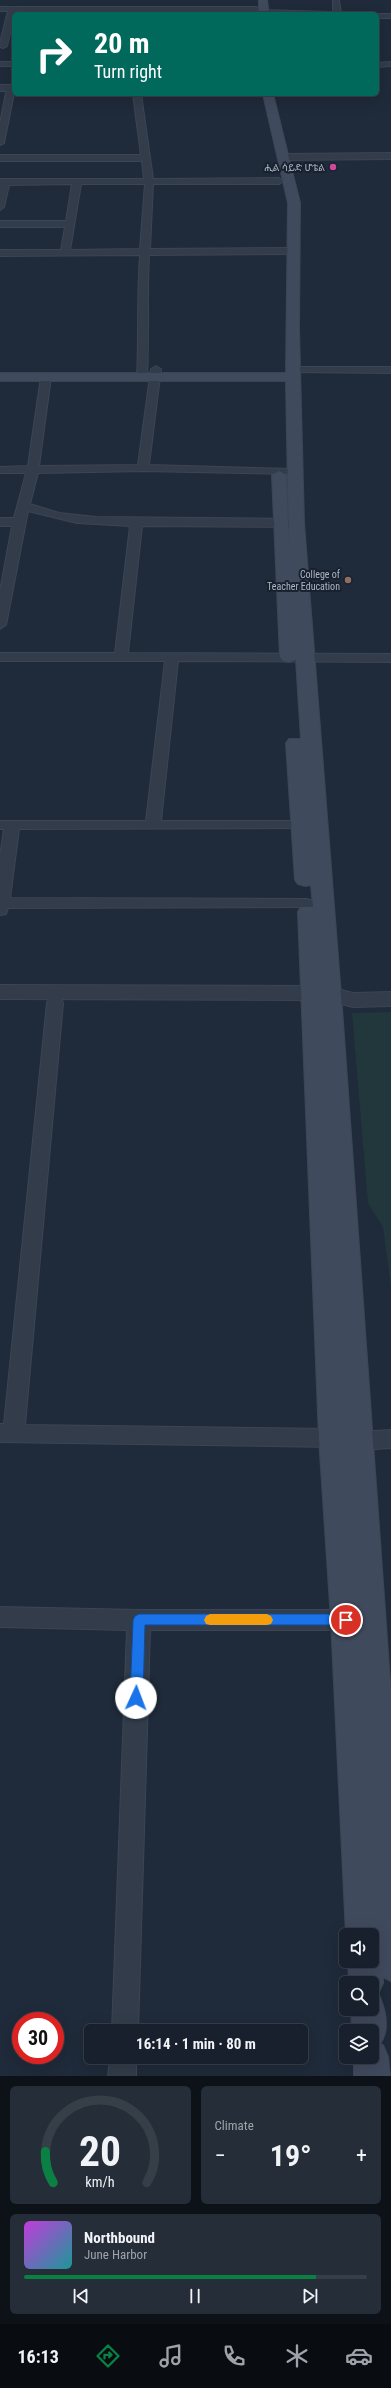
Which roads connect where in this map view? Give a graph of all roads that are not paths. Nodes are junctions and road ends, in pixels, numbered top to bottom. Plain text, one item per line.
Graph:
1 (140, 0) edge
2 (263, 0) edge
3 (336, 0) edge
4 (0, 9) edge
5 (12, 9) junction
6 (259, 10) edge
7 (139, 11) edge
8 (294, 12) edge
9 (337, 12) edge
10 (379, 16) edge
11 (391, 16) edge
12 (11, 26) edge
13 (2, 46) edge
14 (0, 64) edge
15 (12, 64) edge
16 (391, 64) edge
17 (379, 65) edge
18 (0, 85) edge
19 (12, 87) edge
20 (12, 87) edge
21 (0, 88) edge
22 (12, 91) edge
23 (137, 96) edge
24 (259, 96) edge
25 (268, 96) edge
26 (0, 143) edge
27 (391, 156) edge
28 (282, 157) junction
29 (0, 158) edge
30 (146, 158) junction
31 (77, 181) junction
32 (279, 181) junction
33 (3, 182) edge
34 (149, 182) junction
35 (0, 207) edge
36 (0, 224) edge
37 (69, 224) junction
38 (286, 251) junction
39 (0, 253) edge
40 (65, 253) junction
41 (145, 253) junction
42 (0, 368) edge
43 (391, 370) edge
44 (149, 373) junction
45 (287, 373) junction
46 (391, 376) edge
47 (0, 377) edge
48 (46, 377) junction
49 (143, 468) junction
50 (0, 470) edge
51 (33, 470) junction
52 (287, 472) junction
53 (24, 506) junction
54 (0, 522) edge
55 (19, 522) junction
56 (136, 522) junction
57 (288, 523) junction
58 (4, 581) edge
59 (0, 625) edge
60 (0, 657) edge
61 (296, 657) junction
62 (121, 658) junction
63 (172, 658) junction
64 (391, 658) edge
65 (6, 825) edge
66 (153, 825) junction
67 (300, 825) junction
68 (307, 904) junction
69 (0, 905) edge
70 (0, 992) edge
71 (391, 999) edge
72 (322, 1001) junction
73 (55, 1003) junction
74 (0, 1005) edge
75 (7, 1433) edge
76 (333, 1438) junction
77 (391, 1439) edge
78 (358, 1441) junction
79 (0, 1617) edge
80 (139, 1620) junction
81 (346, 1620) junction
82 (383, 1679) edge
83 (386, 1820) edge
84 (363, 1928) edge
85 (391, 1964) edge
86 (125, 2024) edge
87 (123, 2064) edge
88 (371, 2064) edge
89 (122, 2076) edge
90 (372, 2076) edge

1 - 7 street
2 - 6 main road
3 - 9 street
4 - 5 street
5 - 7 street
5 - 12 street
6 - 7 street
6 - 8 street
10 - 11 street
12 - 13 street
14 - 15 street
16 - 17 street
18 - 19 street
20 - 21 street
22 - 26 street
23 - 30 street
24 - 32 main road
25 - 28 main road
27 - 28 street
28 - 38 main road
29 - 30 street
30 - 34 street
31 - 33 street
31 - 34 street
31 - 37 street
32 - 34 street
32 - 38 main road
33 - 35 street
34 - 41 street
36 - 37 street
37 - 40 street
38 - 41 street
38 - 45 main road
39 - 40 street
40 - 41 street
41 - 44 street
42 - 44 main road
43 - 45 street
44 - 45 main road
44 - 48 main road
44 - 49 street
45 - 46 street
45 - 52 main road
47 - 48 main road
48 - 51 street
49 - 51 street
49 - 52 street
50 - 51 street
51 - 53 street
52 - 57 main road
53 - 55 street
53 - 56 street
54 - 55 street
55 - 58 street
56 - 57 street
56 - 62 street
57 - 61 main road
58 - 59 street
60 - 62 street
61 - 63 street
61 - 64 street
61 - 67 main road
61 - 72 main road
62 - 63 street
63 - 66 street
65 - 66 street
65 - 69 street
66 - 67 street
67 - 68 main road
68 - 69 street
68 - 72 main road
70 - 72 street
71 - 72 street
72 - 73 street
72 - 76 main road
72 - 78 main road
73 - 74 street
73 - 75 street
75 - 76 street
76 - 78 street
76 - 81 main road
77 - 78 street
78 - 82 main road
79 - 80 street
80 - 81 street
80 - 86 street
81 - 84 main road
82 - 83 main road
83 - 85 main road
87 - 89 street
88 - 90 main road

